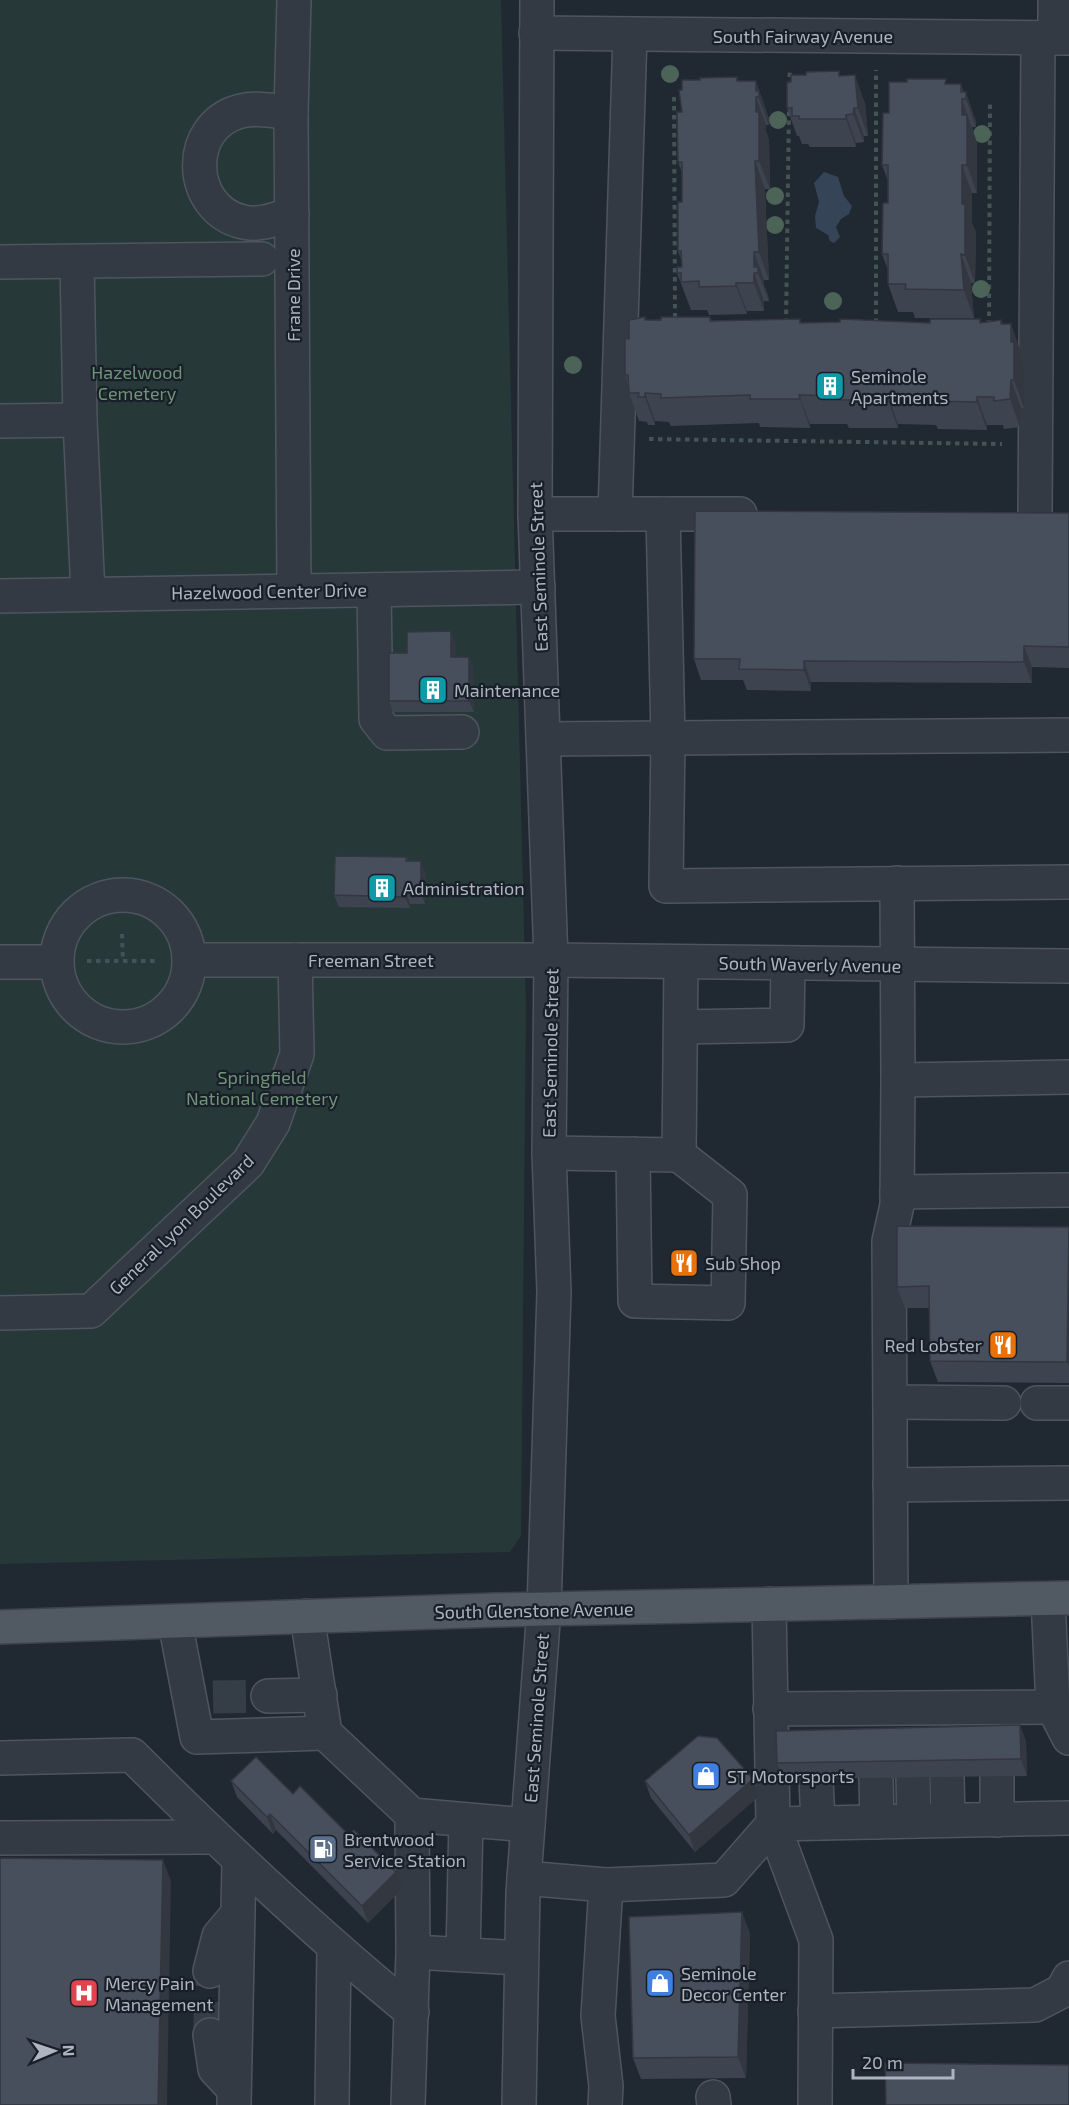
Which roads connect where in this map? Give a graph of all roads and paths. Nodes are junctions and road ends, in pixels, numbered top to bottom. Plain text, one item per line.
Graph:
1 (294, 0) edge
2 (537, 0) edge
3 (1055, 0) edge
4 (536, 33) junction
5 (630, 34) junction
6 (790, 36) junction
7 (876, 36) junction
8 (1054, 38) edge
9 (789, 94) edge
10 (674, 97) dead end
11 (990, 100) dead end
12 (789, 106) edge
13 (291, 113) junction
14 (292, 214) junction
15 (262, 260) dead end
16 (0, 262) edge
17 (77, 262) junction
18 (675, 329) edge
19 (786, 330) edge
20 (876, 330) edge
21 (988, 332) edge
22 (80, 420) junction
23 (0, 421) edge
24 (618, 438) junction
25 (1035, 444) junction
26 (535, 514) junction
27 (615, 514) junction
28 (663, 514) junction
29 (771, 514) edge
30 (1069, 516) edge
31 (538, 587) junction
32 (374, 590) junction
33 (294, 591) junction
34 (88, 594) junction
35 (0, 596) edge
36 (462, 732) dead end
37 (1069, 735) edge
38 (668, 737) junction
39 (543, 739) junction
40 (1069, 882) edge
41 (897, 883) junction
42 (122, 934) dead end
43 (190, 960) junction
44 (295, 960) junction
45 (552, 960) junction
46 (123, 961) junction
47 (0, 962) edge
48 (56, 962) junction
49 (681, 962) junction
50 (788, 963) junction
51 (898, 965) junction
52 (1069, 966) edge
53 (681, 1027) junction
54 (1069, 1077) edge
55 (898, 1080) junction
56 (549, 1153) junction
57 (633, 1154) junction
58 (680, 1155) junction
59 (1069, 1190) edge
60 (897, 1192) junction
61 (0, 1313) edge
62 (890, 1402) junction
63 (1004, 1403) dead end
64 (1037, 1403) dead end
65 (1069, 1403) edge
66 (1069, 1483) edge
67 (890, 1485) junction
68 (1058, 1599) edge
69 (891, 1602) junction
70 (769, 1604) junction
71 (544, 1609) junction
72 (308, 1616) junction
73 (175, 1622) junction
74 (0, 1627) edge
75 (320, 1695) junction
76 (268, 1696) tunnel mouth
77 (995, 1707) junction
78 (1053, 1707) junction
79 (946, 1708) junction
80 (770, 1710) junction
81 (325, 1733) junction
82 (1069, 1738) edge
83 (996, 1742) edge
84 (946, 1744) edge
85 (0, 1758) edge
86 (996, 1776) edge
87 (913, 1777) edge
88 (947, 1777) edge
89 (876, 1778) edge
90 (816, 1779) edge
91 (412, 1815) junction
92 (1069, 1818) edge
93 (466, 1820) junction
94 (948, 1820) junction
95 (997, 1820) junction
96 (914, 1821) junction
97 (877, 1822) junction
98 (818, 1823) junction
99 (773, 1824) junction
100 (528, 1825) junction
101 (214, 1837) junction
102 (0, 1838) edge
103 (239, 1862) junction
104 (524, 1878) junction
105 (606, 1885) junction
106 (238, 1914) junction
107 (334, 1948) junction
108 (413, 1952) junction
109 (463, 1954) junction
110 (521, 1958) junction
111 (210, 1971) tunnel mouth
112 (1069, 1978) edge
113 (815, 2011) junction
114 (412, 2012) junction
115 (210, 2035) tunnel mouth
116 (235, 2097) edge
117 (332, 2105) edge
118 (408, 2105) edge
119 (519, 2105) edge
120 (605, 2105) edge
121 (815, 2105) edge

1 - 13 street, Frane Drive
2 - 4 street, East Seminole Street
3 - 8 street
4 - 5 street, South Fairway Avenue
4 - 26 street, East Seminole Street
5 - 6 street, South Fairway Avenue
5 - 24 street
6 - 7 street, South Fairway Avenue
6 - 9 path
7 - 8 street, South Fairway Avenue
7 - 20 path
8 - 25 street
10 - 18 path
11 - 21 path
12 - 19 path
13 - 14 street, Frane Drive
13 - 14 street
14 - 33 street, Frane Drive
15 - 17 street
16 - 17 street
17 - 22 street
22 - 23 street
22 - 34 street
24 - 25 path
24 - 27 street
25 - 30 street
26 - 27 street
26 - 31 street, East Seminole Street
27 - 28 street
28 - 29 street
28 - 38 street
31 - 32 street, Hazelwood Center Drive
31 - 39 street, East Seminole Street
32 - 33 street, Hazelwood Center Drive
32 - 36 street
33 - 34 street, Hazelwood Center Drive
34 - 35 street, Hazelwood Center Drive
37 - 38 street
38 - 39 street
38 - 41 street
39 - 45 street, East Seminole Street
40 - 41 street
41 - 51 street
42 - 46 path
43 - 44 street, Freeman Street
43 - 46 path
43 - 48 street
43 - 48 street
44 - 45 street, Freeman Street
44 - 61 street, General Lyon Boulevard
45 - 49 street, South Waverly Avenue
45 - 56 street, East Seminole Street
46 - 48 path
47 - 48 street
49 - 50 street, South Waverly Avenue
49 - 53 street
50 - 51 street, South Waverly Avenue
50 - 53 street
51 - 52 street, South Waverly Avenue
51 - 55 street
53 - 58 street
54 - 55 street
55 - 60 street
56 - 57 street
56 - 71 street, East Seminole Street
57 - 58 street
57 - 58 street
59 - 60 street
60 - 62 street
62 - 63 street
62 - 67 street
64 - 65 street
66 - 67 street
67 - 69 street
68 - 69 main road, South Glenstone Avenue
68 - 78 street
69 - 70 main road, South Glenstone Avenue
70 - 71 main road, South Glenstone Avenue
70 - 80 street
71 - 72 main road, South Glenstone Avenue
71 - 100 street, East Seminole Street
72 - 73 main road, South Glenstone Avenue
72 - 75 street
73 - 74 main road, South Glenstone Avenue
73 - 81 street
75 - 76 street
75 - 81 street
77 - 78 street
77 - 79 street
77 - 83 street
78 - 82 street
79 - 80 street
79 - 84 street
80 - 99 street
81 - 91 street
85 - 101 street
86 - 95 street
87 - 96 street
88 - 94 street
89 - 97 street
90 - 98 street
91 - 93 street
91 - 108 street
92 - 95 street
93 - 100 street
93 - 109 street
94 - 95 street
94 - 96 street
96 - 97 street
97 - 98 street
98 - 99 street
99 - 105 street
99 - 113 street
100 - 104 street, East Seminole Street
101 - 102 street
101 - 103 street
103 - 106 street
103 - 107 street
104 - 105 street
104 - 110 street, East Seminole Street
105 - 120 street
106 - 111 street
106 - 116 street
107 - 114 street
107 - 117 street
108 - 109 street
108 - 114 street
109 - 110 street
110 - 119 street, East Seminole Street
112 - 113 street
113 - 121 street
114 - 118 street
115 - 116 street

